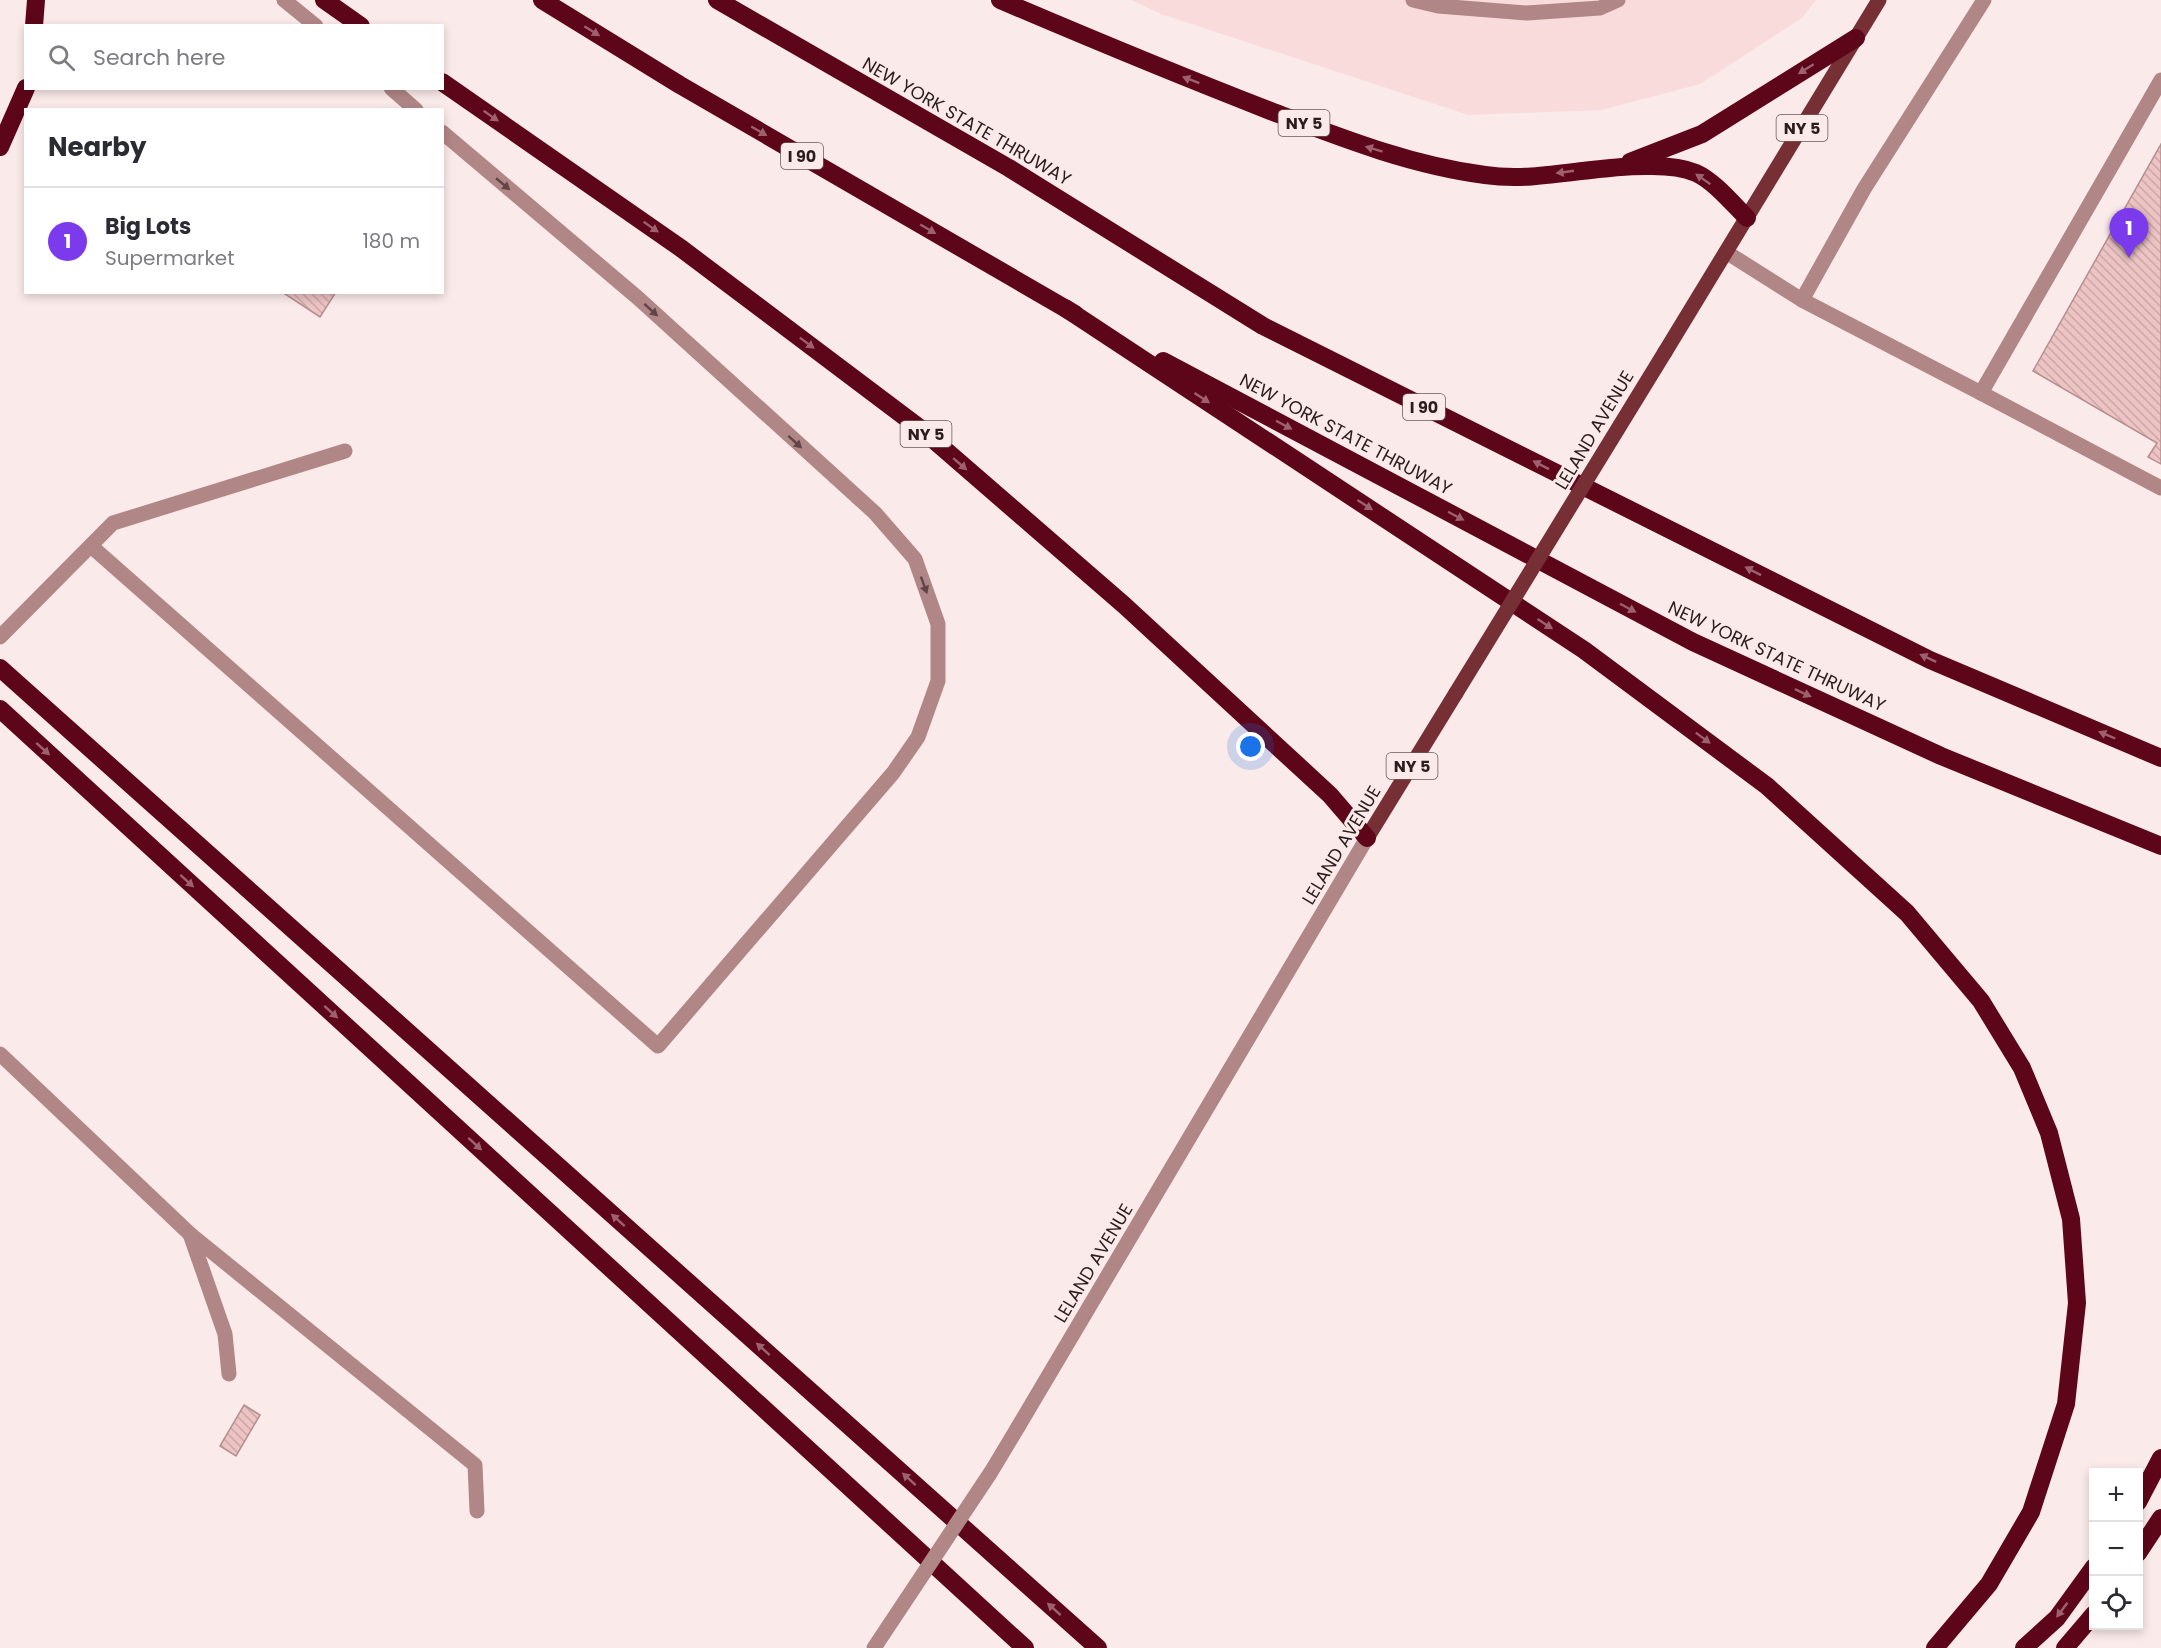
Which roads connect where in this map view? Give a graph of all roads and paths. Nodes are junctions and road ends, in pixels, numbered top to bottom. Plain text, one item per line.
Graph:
1 (36, 0) edge
2 (284, 0) edge
3 (324, 0) edge
4 (542, 0) edge
5 (717, 0) edge
6 (1000, 0) edge
7 (1413, 0) edge
8 (1617, 0) edge
9 (1879, 0) edge
10 (1984, 0) edge
11 (34, 24) edge
12 (314, 24) edge
13 (358, 24) edge
14 (1856, 38) junction
15 (2161, 81) edge
16 (444, 83) edge
17 (25, 90) edge
18 (393, 90) edge
19 (414, 108) edge
20 (444, 134) edge
21 (0, 147) edge
22 (1623, 165) junction
23 (1747, 218) junction
24 (1726, 252) junction
25 (1802, 300) junction
26 (1065, 308) junction
27 (1981, 393) junction
28 (345, 451) dead end
29 (2161, 488) edge
30 (91, 546) junction
31 (0, 637) edge
32 (0, 668) edge
33 (0, 710) edge
34 (2161, 758) edge
35 (1368, 838) junction
36 (2161, 846) edge
37 (0, 1054) edge
38 (190, 1234) junction
39 (230, 1374) dead end
40 (2161, 1458) edge
41 (2143, 1494) edge
42 (477, 1511) dead end
43 (2161, 1518) edge
44 (2143, 1547) edge
45 (2089, 1574) edge
46 (2089, 1620) edge
47 (874, 1648) edge
48 (1025, 1648) edge
49 (1098, 1648) edge
50 (1935, 1648) edge
51 (2024, 1648) edge
52 (2065, 1648) edge

1 - 11 highway
2 - 12 street
3 - 13 highway
4 -> 26 highway, NEW YORK STATE THRUWAY / I 90
34 -> 5 highway, NEW YORK STATE THRUWAY / I 90
22 -> 6 highway, NY 5
7 - 8 street
9 - 14 main road, LELAND AVENUE / NY 5
10 - 25 street
14 -> 22 highway, NY 5
14 - 23 main road, LELAND AVENUE / NY 5
15 - 27 street
16 -> 35 highway, NY 5
17 - 21 highway
18 - 19 street
20 -> 30 street
23 -> 22 highway
23 - 24 main road, LELAND AVENUE / NY 5
24 - 25 street
24 - 35 main road, LELAND AVENUE / NY 5, bridge
25 - 27 street
26 -> 36 highway, NEW YORK STATE THRUWAY / I 90
26 -> 50 highway
27 - 29 street
28 - 30 street
30 - 31 street
49 -> 32 highway
33 -> 48 highway
35 - 47 street, LELAND AVENUE, bridge
37 - 38 street
38 - 39 street
38 - 42 street
40 - 41 highway
43 - 44 highway
45 -> 51 highway
46 - 52 highway

